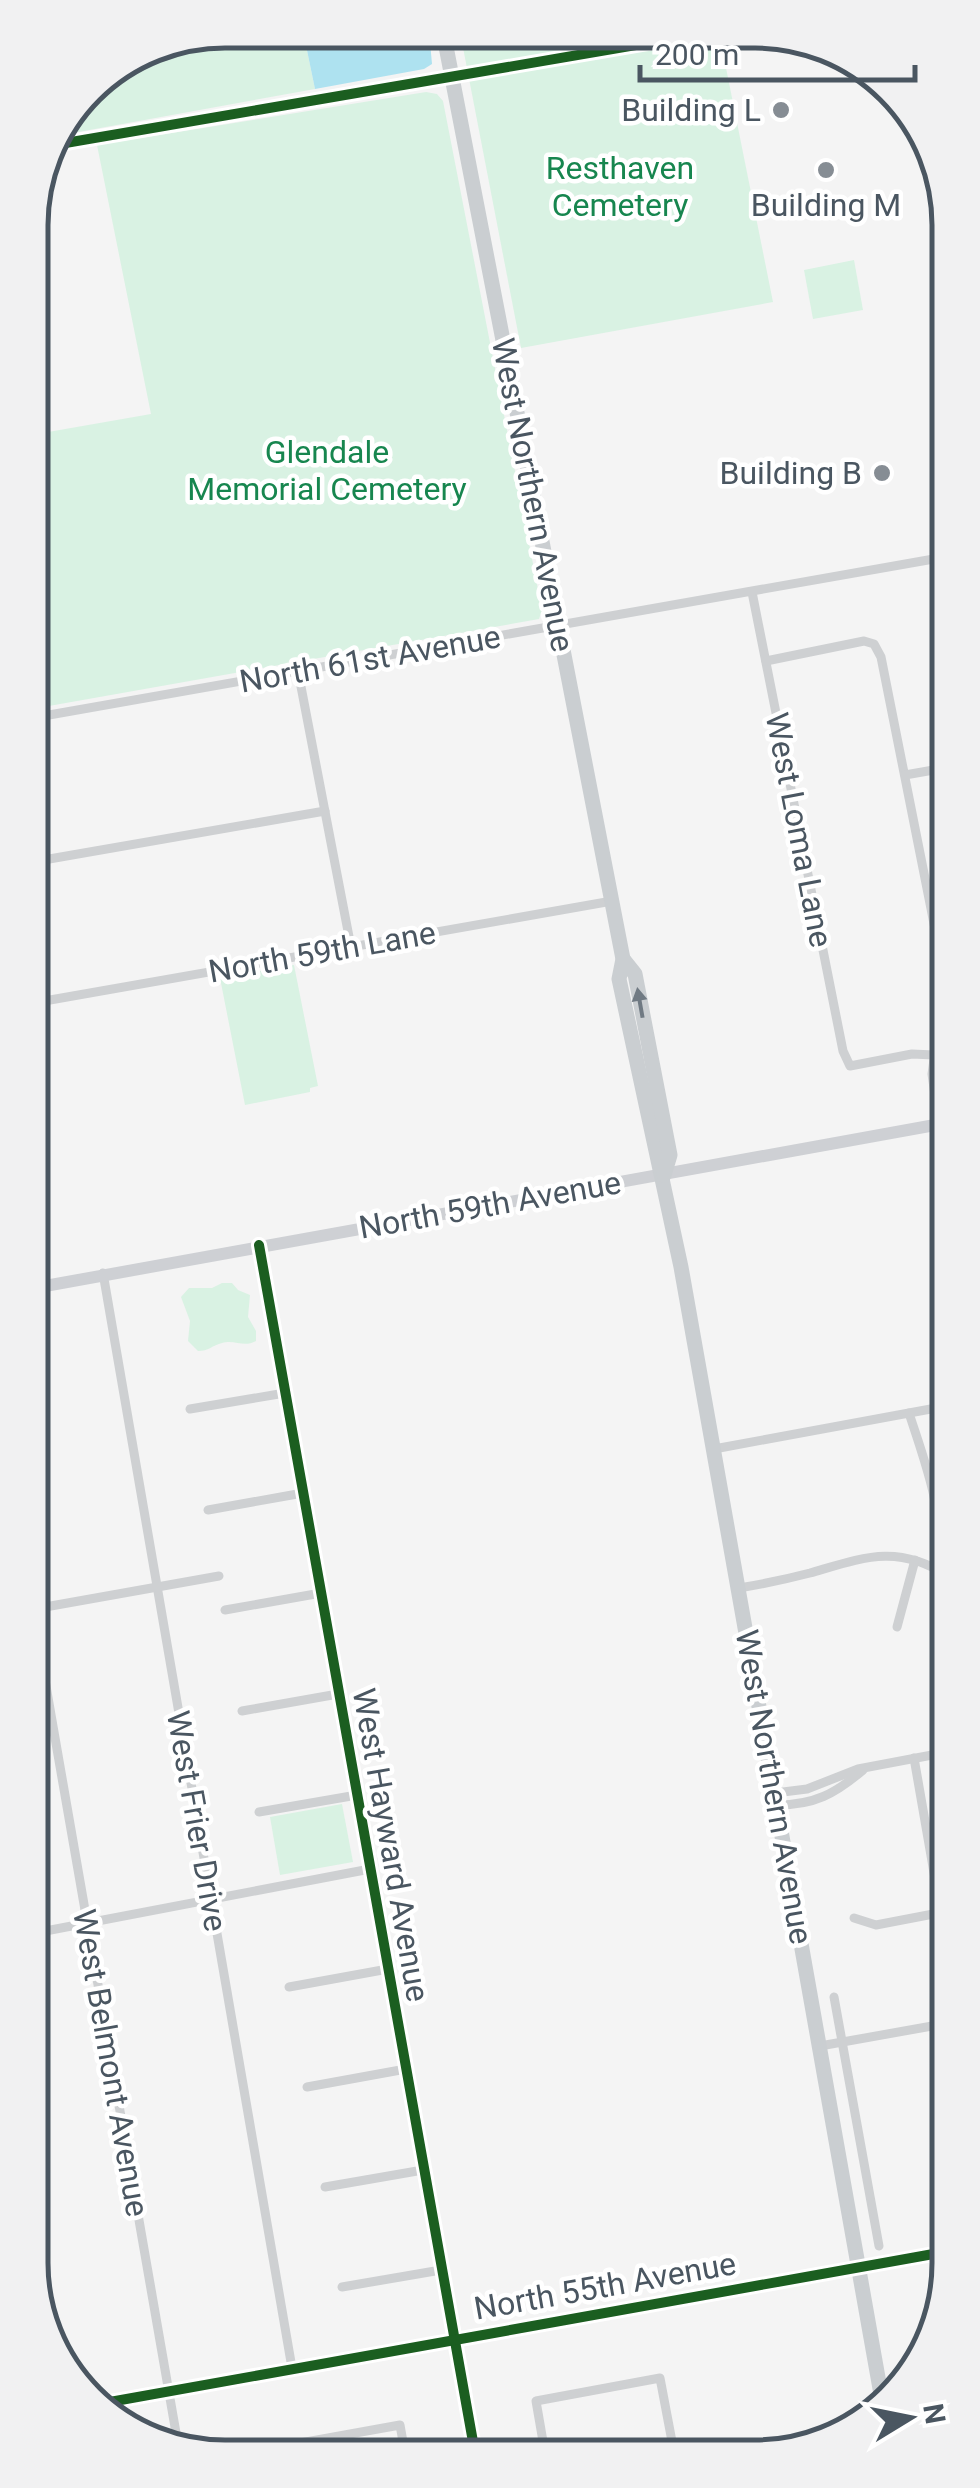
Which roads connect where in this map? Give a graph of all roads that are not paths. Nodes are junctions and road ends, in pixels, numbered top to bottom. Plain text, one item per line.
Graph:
1 (447, 48) edge
2 (620, 48) edge
3 (453, 77) junction
4 (68, 143) edge
5 (932, 560) edge
6 (752, 592) junction
7 (558, 627) junction
8 (766, 661) junction
9 (298, 671) junction
10 (48, 715) edge
11 (932, 771) edge
12 (905, 776) junction
13 (325, 811) junction
14 (48, 859) edge
15 (612, 902) junction
16 (932, 914) edge
17 (351, 947) junction
18 (48, 1000) edge
19 (932, 1054) edge
20 (932, 1126) edge
21 (664, 1174) junction
22 (259, 1245) junction
23 (103, 1273) junction
24 (48, 1285) edge
25 (285, 1393) junction
26 (190, 1409) dead end
27 (932, 1409) edge
28 (909, 1413) junction
29 (714, 1449) junction
30 (303, 1493) junction
31 (932, 1503) edge
32 (208, 1510) dead end
33 (915, 1560) junction
34 (932, 1567) edge
35 (219, 1576) dead end
36 (157, 1588) junction
37 (739, 1588) junction
38 (320, 1593) junction
39 (48, 1607) edge
40 (225, 1610) dead end
41 (897, 1628) dead end
42 (338, 1694) junction
43 (48, 1699) edge
44 (242, 1711) dead end
45 (932, 1755) edge
46 (914, 1758) junction
47 (357, 1795) junction
48 (776, 1799) junction
49 (259, 1812) dead end
50 (932, 1847) edge
51 (370, 1869) junction
52 (211, 1901) junction
53 (932, 1914) edge
54 (854, 1918) dead end
55 (86, 1923) junction
56 (48, 1930) edge
57 (388, 1970) junction
58 (289, 1987) dead end
59 (834, 1997) dead end
60 (932, 2026) edge
61 (842, 2042) junction
62 (820, 2046) junction
63 (406, 2070) junction
64 (307, 2087) dead end
65 (423, 2170) junction
66 (325, 2187) dead end
67 (878, 2246) dead end
68 (932, 2254) edge
69 (859, 2268) junction
70 (441, 2270) junction
71 (342, 2288) dead end
72 (453, 2338) junction
73 (292, 2368) junction
74 (876, 2368) edge
75 (168, 2391) junction
76 (113, 2401) edge
77 (176, 2433) edge
78 (317, 2440) edge
79 (403, 2440) edge
80 (473, 2440) edge
81 (543, 2440) edge
82 (672, 2440) edge

1 - 3 main road, West Northern Avenue
2 - 3 street
3 - 4 street
3 - 7 main road, West Northern Avenue
5 - 6 street, North 61st Avenue
6 - 7 street, North 61st Avenue
6 - 8 street, West Loma Lane
7 - 9 street, North 61st Avenue
7 - 15 main road, West Northern Avenue
8 - 12 street
8 - 19 street, West Loma Lane
9 - 10 street, North 61st Avenue
9 - 13 street
11 - 12 street
12 - 16 street
13 - 14 street
13 - 17 street
15 - 17 street, North 59th Lane
15 - 21 main road, West Northern Avenue
17 - 18 street, North 59th Lane
20 - 21 street, North 59th Avenue
21 - 22 street, North 59th Avenue
21 - 29 main road, West Northern Avenue
22 - 23 street, North 59th Avenue
22 - 25 street, West Hayward Avenue
23 - 24 street, North 59th Avenue
23 - 36 street, West Frier Drive
25 - 26 street
25 - 30 street, West Hayward Avenue
27 - 28 street
28 - 29 street
28 - 31 street
29 - 37 main road, West Northern Avenue
30 - 32 street
30 - 38 street, West Hayward Avenue
33 - 34 street
33 - 37 street
33 - 41 street
35 - 36 street
36 - 39 street
36 - 52 street, West Frier Drive
37 - 48 main road, West Northern Avenue
38 - 40 street
38 - 42 street, West Hayward Avenue
42 - 44 street
42 - 47 street, West Hayward Avenue
43 - 55 street, West Belmont Avenue
45 - 46 street
46 - 48 street
46 - 50 street
47 - 49 street
47 - 51 street, West Hayward Avenue
48 - 62 main road, West Northern Avenue
51 - 52 street
51 - 57 street, West Hayward Avenue
52 - 55 street
52 - 73 street, West Frier Drive
53 - 54 street
55 - 56 street
55 - 75 street, West Belmont Avenue
57 - 58 street
57 - 63 street, West Hayward Avenue
59 - 61 street
60 - 61 street
61 - 62 street
61 - 67 street
62 - 69 main road, West Northern Avenue
63 - 64 street
63 - 65 street, West Hayward Avenue
65 - 66 street
65 - 70 street, West Hayward Avenue
68 - 69 street, North 55th Avenue
69 - 72 street, North 55th Avenue
69 - 74 main road, West Northern Avenue
70 - 71 street
70 - 72 street, West Hayward Avenue
72 - 73 street, North 55th Avenue
72 - 80 street, West Hayward Avenue
73 - 75 street, North 55th Avenue
75 - 76 street, North 55th Avenue
75 - 77 street, West Belmont Avenue
78 - 79 street
81 - 82 street

